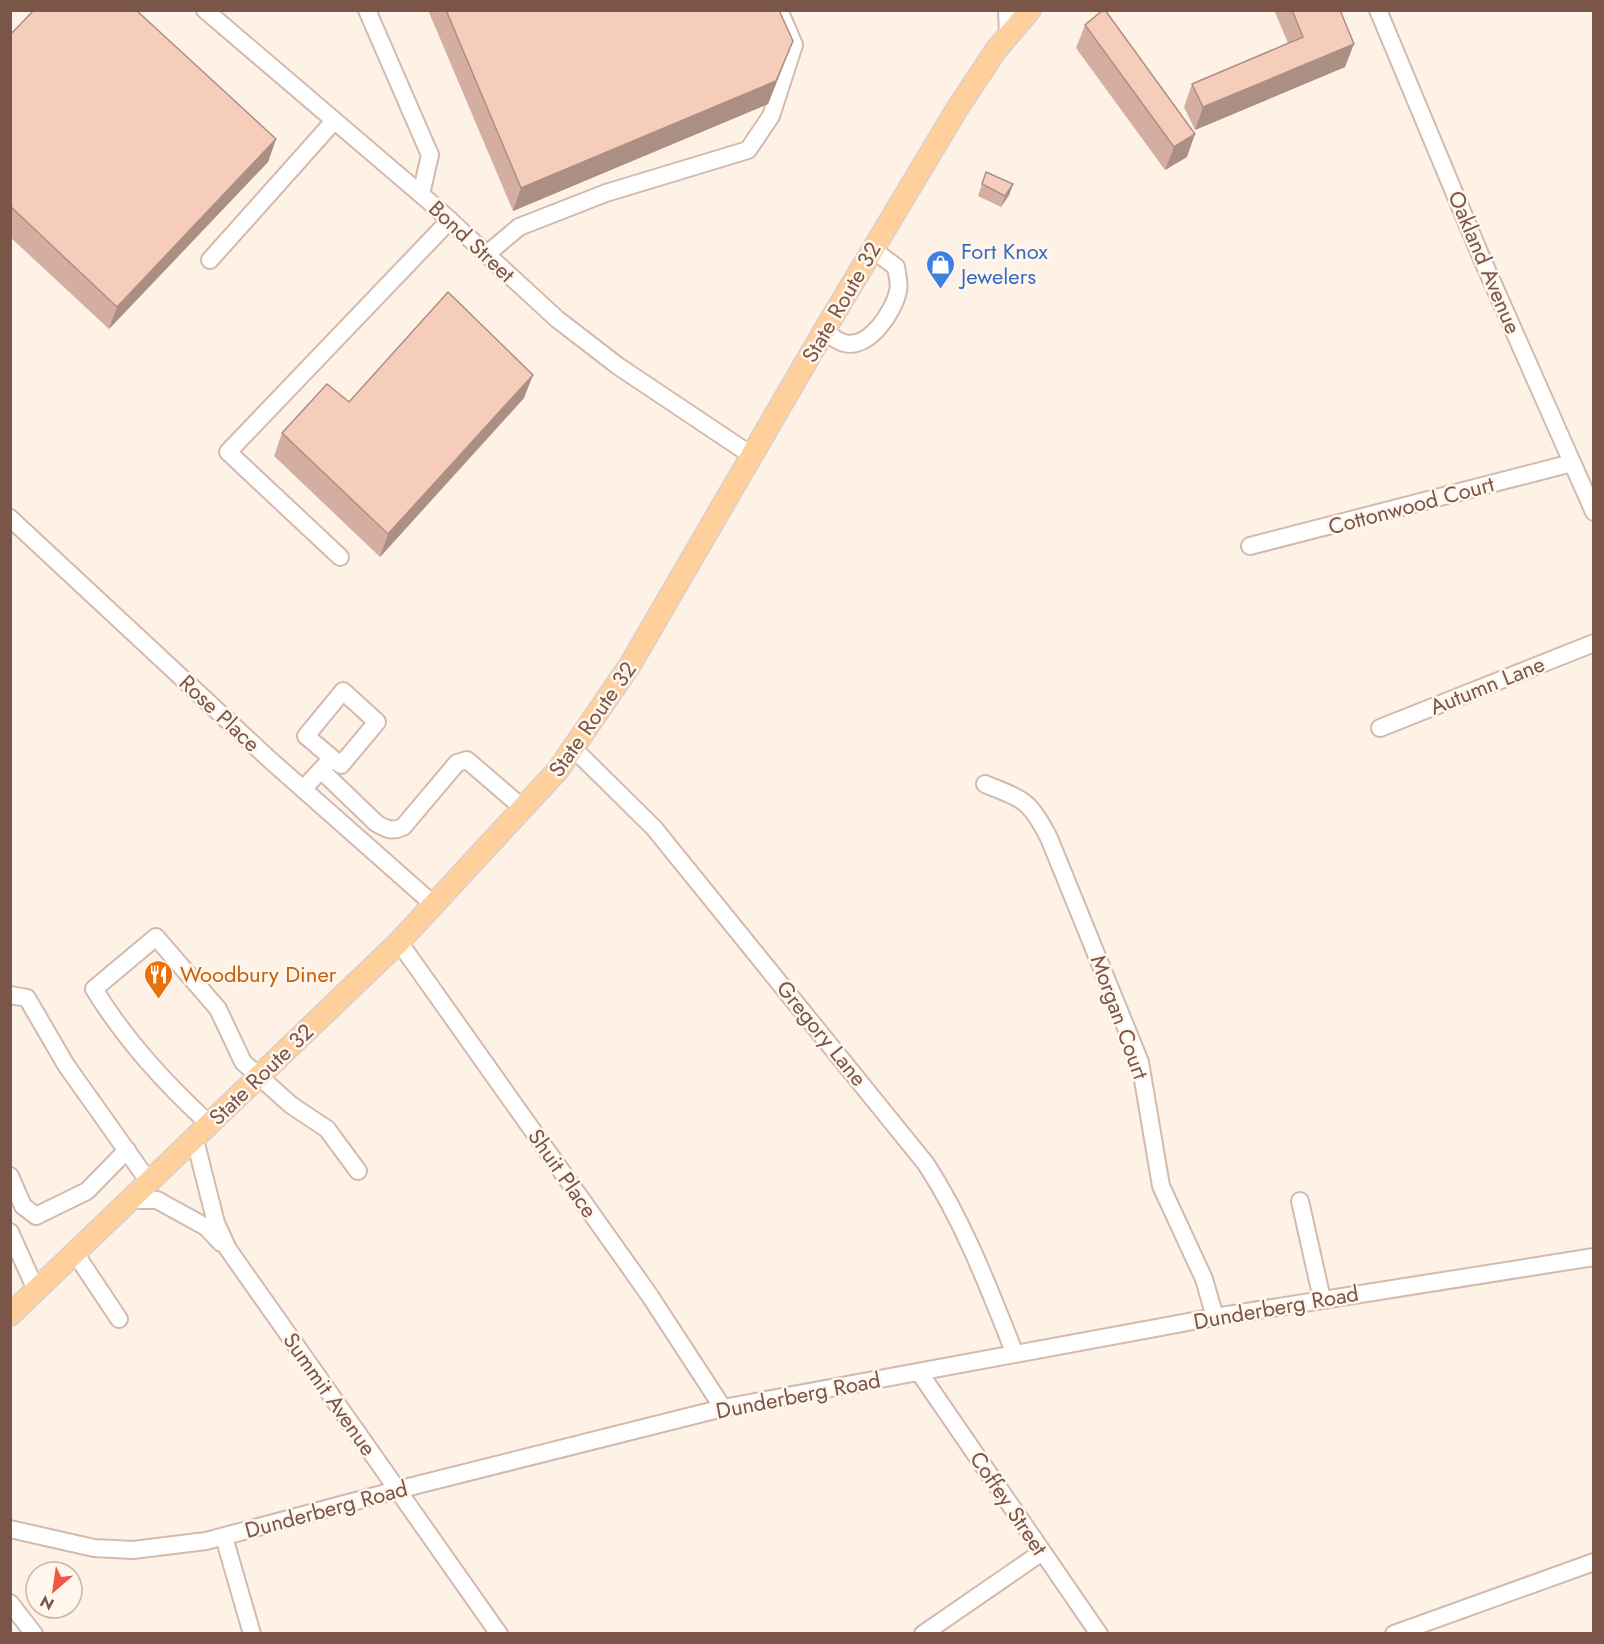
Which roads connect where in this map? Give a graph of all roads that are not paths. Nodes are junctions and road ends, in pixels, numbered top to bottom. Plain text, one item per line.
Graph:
1 (205, 10) edge
2 (367, 10) edge
3 (779, 10) edge
4 (1007, 10) edge
5 (1030, 10) edge
6 (1377, 10) edge
7 (1008, 34) junction
8 (334, 121) junction
9 (421, 194) junction
10 (450, 220) junction
11 (872, 249) junction
12 (487, 255) junction
13 (210, 260) dead end
14 (824, 331) junction
15 (751, 455) junction
16 (1572, 463) junction
17 (1593, 512) edge
18 (10, 518) edge
19 (1250, 546) dead end
20 (340, 557) dead end
21 (1593, 643) edge
22 (1380, 728) dead end
23 (574, 749) junction
24 (985, 784) dead end
25 (303, 789) junction
26 (524, 809) junction
27 (433, 904) junction
28 (399, 942) junction
29 (19, 996) edge
30 (257, 1077) junction
31 (202, 1132) junction
32 (127, 1150) junction
33 (358, 1171) dead end
34 (10, 1176) edge
35 (149, 1182) junction
36 (130, 1200) junction
37 (1300, 1201) dead end
38 (10, 1232) edge
39 (228, 1249) junction
40 (75, 1253) junction
41 (1593, 1257) edge
42 (36, 1290) junction
43 (1322, 1299) junction
44 (10, 1315) edge
45 (1215, 1317) junction
46 (119, 1319) dead end
47 (1015, 1354) junction
48 (919, 1372) junction
49 (723, 1408) junction
50 (397, 1490) junction
51 (10, 1529) edge
52 (224, 1537) junction
53 (1042, 1552) junction
54 (1593, 1562) edge
55 (14, 1614) edge
56 (34, 1634) edge
57 (252, 1634) edge
58 (499, 1634) edge
59 (923, 1634) edge
60 (1099, 1634) edge
61 (1394, 1634) edge

1 - 8 street, Bond Street
2 - 9 street
3 - 12 street
4 - 7 street
5 - 7 main road, State Route 32
6 - 16 street, Oakland Avenue
7 - 11 main road, State Route 32
8 - 9 street, Bond Street
8 - 13 street
9 - 10 street, Bond Street
10 - 12 street, Bond Street
10 - 20 street
11 - 14 main road, State Route 32
11 - 14 street
12 - 15 street, Bond Street
14 - 15 main road, State Route 32
15 - 23 main road, State Route 32
16 - 17 street, Oakland Avenue
16 - 19 street, Cottonwood Court
18 - 25 street, Rose Place
21 - 22 street, Autumn Lane
23 - 26 main road, State Route 32
23 - 47 street, Gregory Lane
24 - 45 street, Morgan Court
25 - 26 street
25 - 27 street, Rose Place
26 - 27 main road, State Route 32
27 - 28 main road, State Route 32
28 - 30 main road, State Route 32
28 - 49 street, Shuit Place
29 - 32 street
30 - 31 main road, State Route 32
30 - 31 street
30 - 33 street
31 - 35 main road, State Route 32
31 - 39 street, Summit Avenue
32 - 34 street
32 - 35 street
35 - 36 main road, State Route 32
36 - 39 street
36 - 40 main road, State Route 32
37 - 43 street
38 - 42 street
39 - 50 street, Summit Avenue
40 - 42 main road, State Route 32
40 - 46 street
41 - 43 street, Dunderberg Road
42 - 44 main road, State Route 32
43 - 45 street, Dunderberg Road
45 - 47 street, Dunderberg Road
47 - 48 street, Dunderberg Road
48 - 49 street, Dunderberg Road
48 - 53 street, Coffey Street
49 - 50 street, Dunderberg Road
50 - 52 street, Dunderberg Road
50 - 58 street, Summit Avenue
51 - 52 street, Dunderberg Road
52 - 57 street
53 - 59 street
53 - 60 street, Coffey Street
54 - 61 street
55 - 56 street

